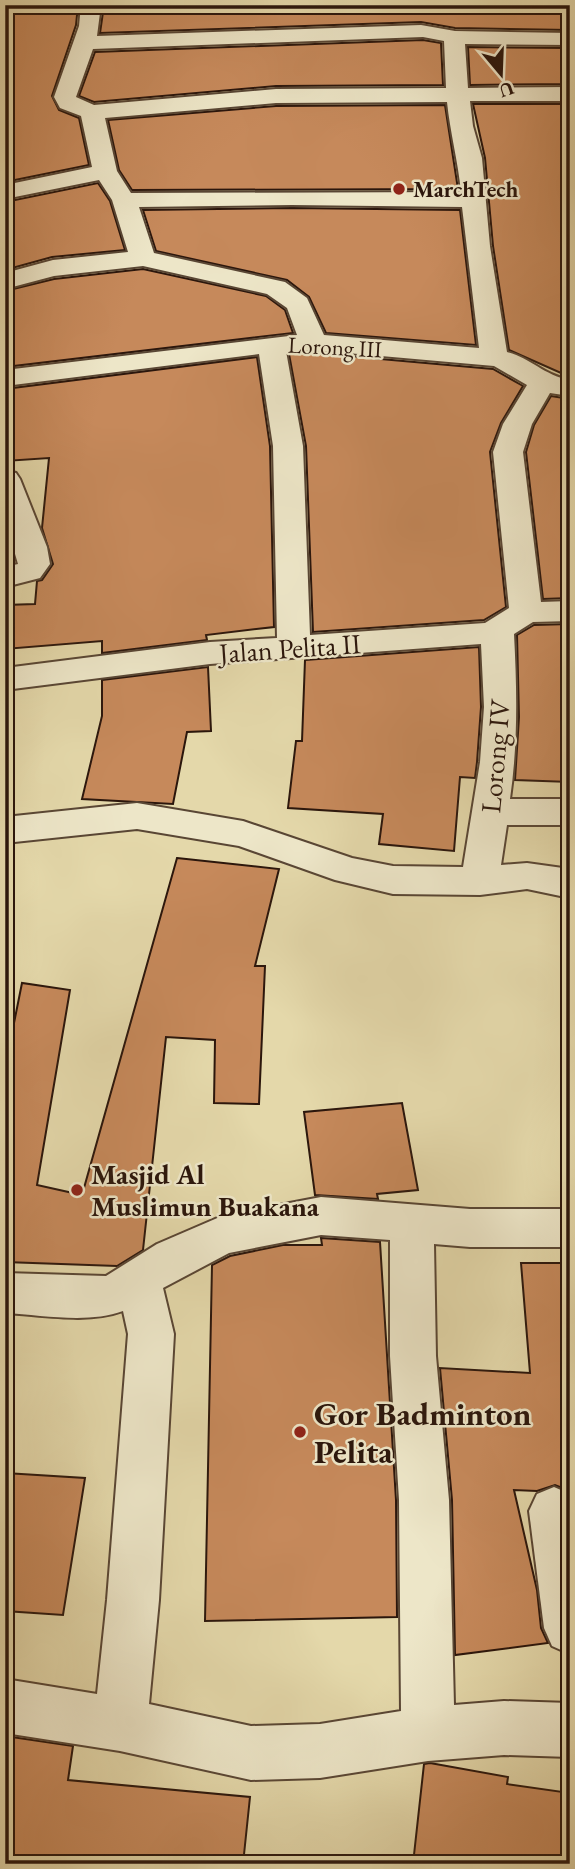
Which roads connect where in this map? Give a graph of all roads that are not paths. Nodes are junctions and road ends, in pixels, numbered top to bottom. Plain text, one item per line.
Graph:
1 (91, 5) edge
2 (454, 37) junction
3 (570, 39) edge
4 (85, 43) junction
5 (570, 94) edge
6 (459, 95) junction
7 (92, 112) junction
8 (105, 171) junction
9 (5, 192) edge
10 (124, 200) junction
11 (475, 200) junction
12 (143, 258) junction
13 (5, 281) edge
14 (313, 342) junction
15 (271, 344) junction
16 (494, 358) junction
17 (5, 378) edge
18 (556, 386) edge
19 (5, 479) edge
20 (5, 577) edge
21 (570, 611) edge
22 (512, 621) junction
23 (294, 646) junction
24 (5, 679) edge
25 (570, 811) edge
26 (491, 812) junction
27 (5, 830) edge
28 (480, 881) junction
29 (570, 884) edge
30 (412, 1222) junction
31 (570, 1228) edge
32 (139, 1281) junction
33 (5, 1293) edge
34 (554, 1511) dead end
35 (570, 1628) edge
36 (5, 1706) edge
37 (120, 1724) junction
38 (570, 1730) edge
39 (428, 1734) junction

1 - 4 street
2 - 3 street
2 - 4 street
2 - 6 street
4 - 7 street
5 - 6 street
6 - 7 street
6 - 11 street
7 - 8 street
8 - 9 street
8 - 10 street
10 - 11 street
10 - 12 street
11 - 16 street
12 - 13 street
12 - 14 street
14 - 15 street, Lorong III
14 - 16 street, Lorong III
15 - 17 street
15 - 23 street, Lorong III
16 - 18 street, Lorong III
18 - 22 street, Lorong IV
19 - 20 street
21 - 22 street, Jalan Pelita II
22 - 23 street, Jalan Pelita II
22 - 26 street, Lorong IV
23 - 24 street, Jalan Pelita II
25 - 26 street
26 - 28 street, Lorong IV
27 - 28 street
28 - 29 street
30 - 31 street
30 - 32 street
30 - 39 street
32 - 33 street
32 - 37 street
34 - 35 street
36 - 37 street
37 - 39 street
38 - 39 street

